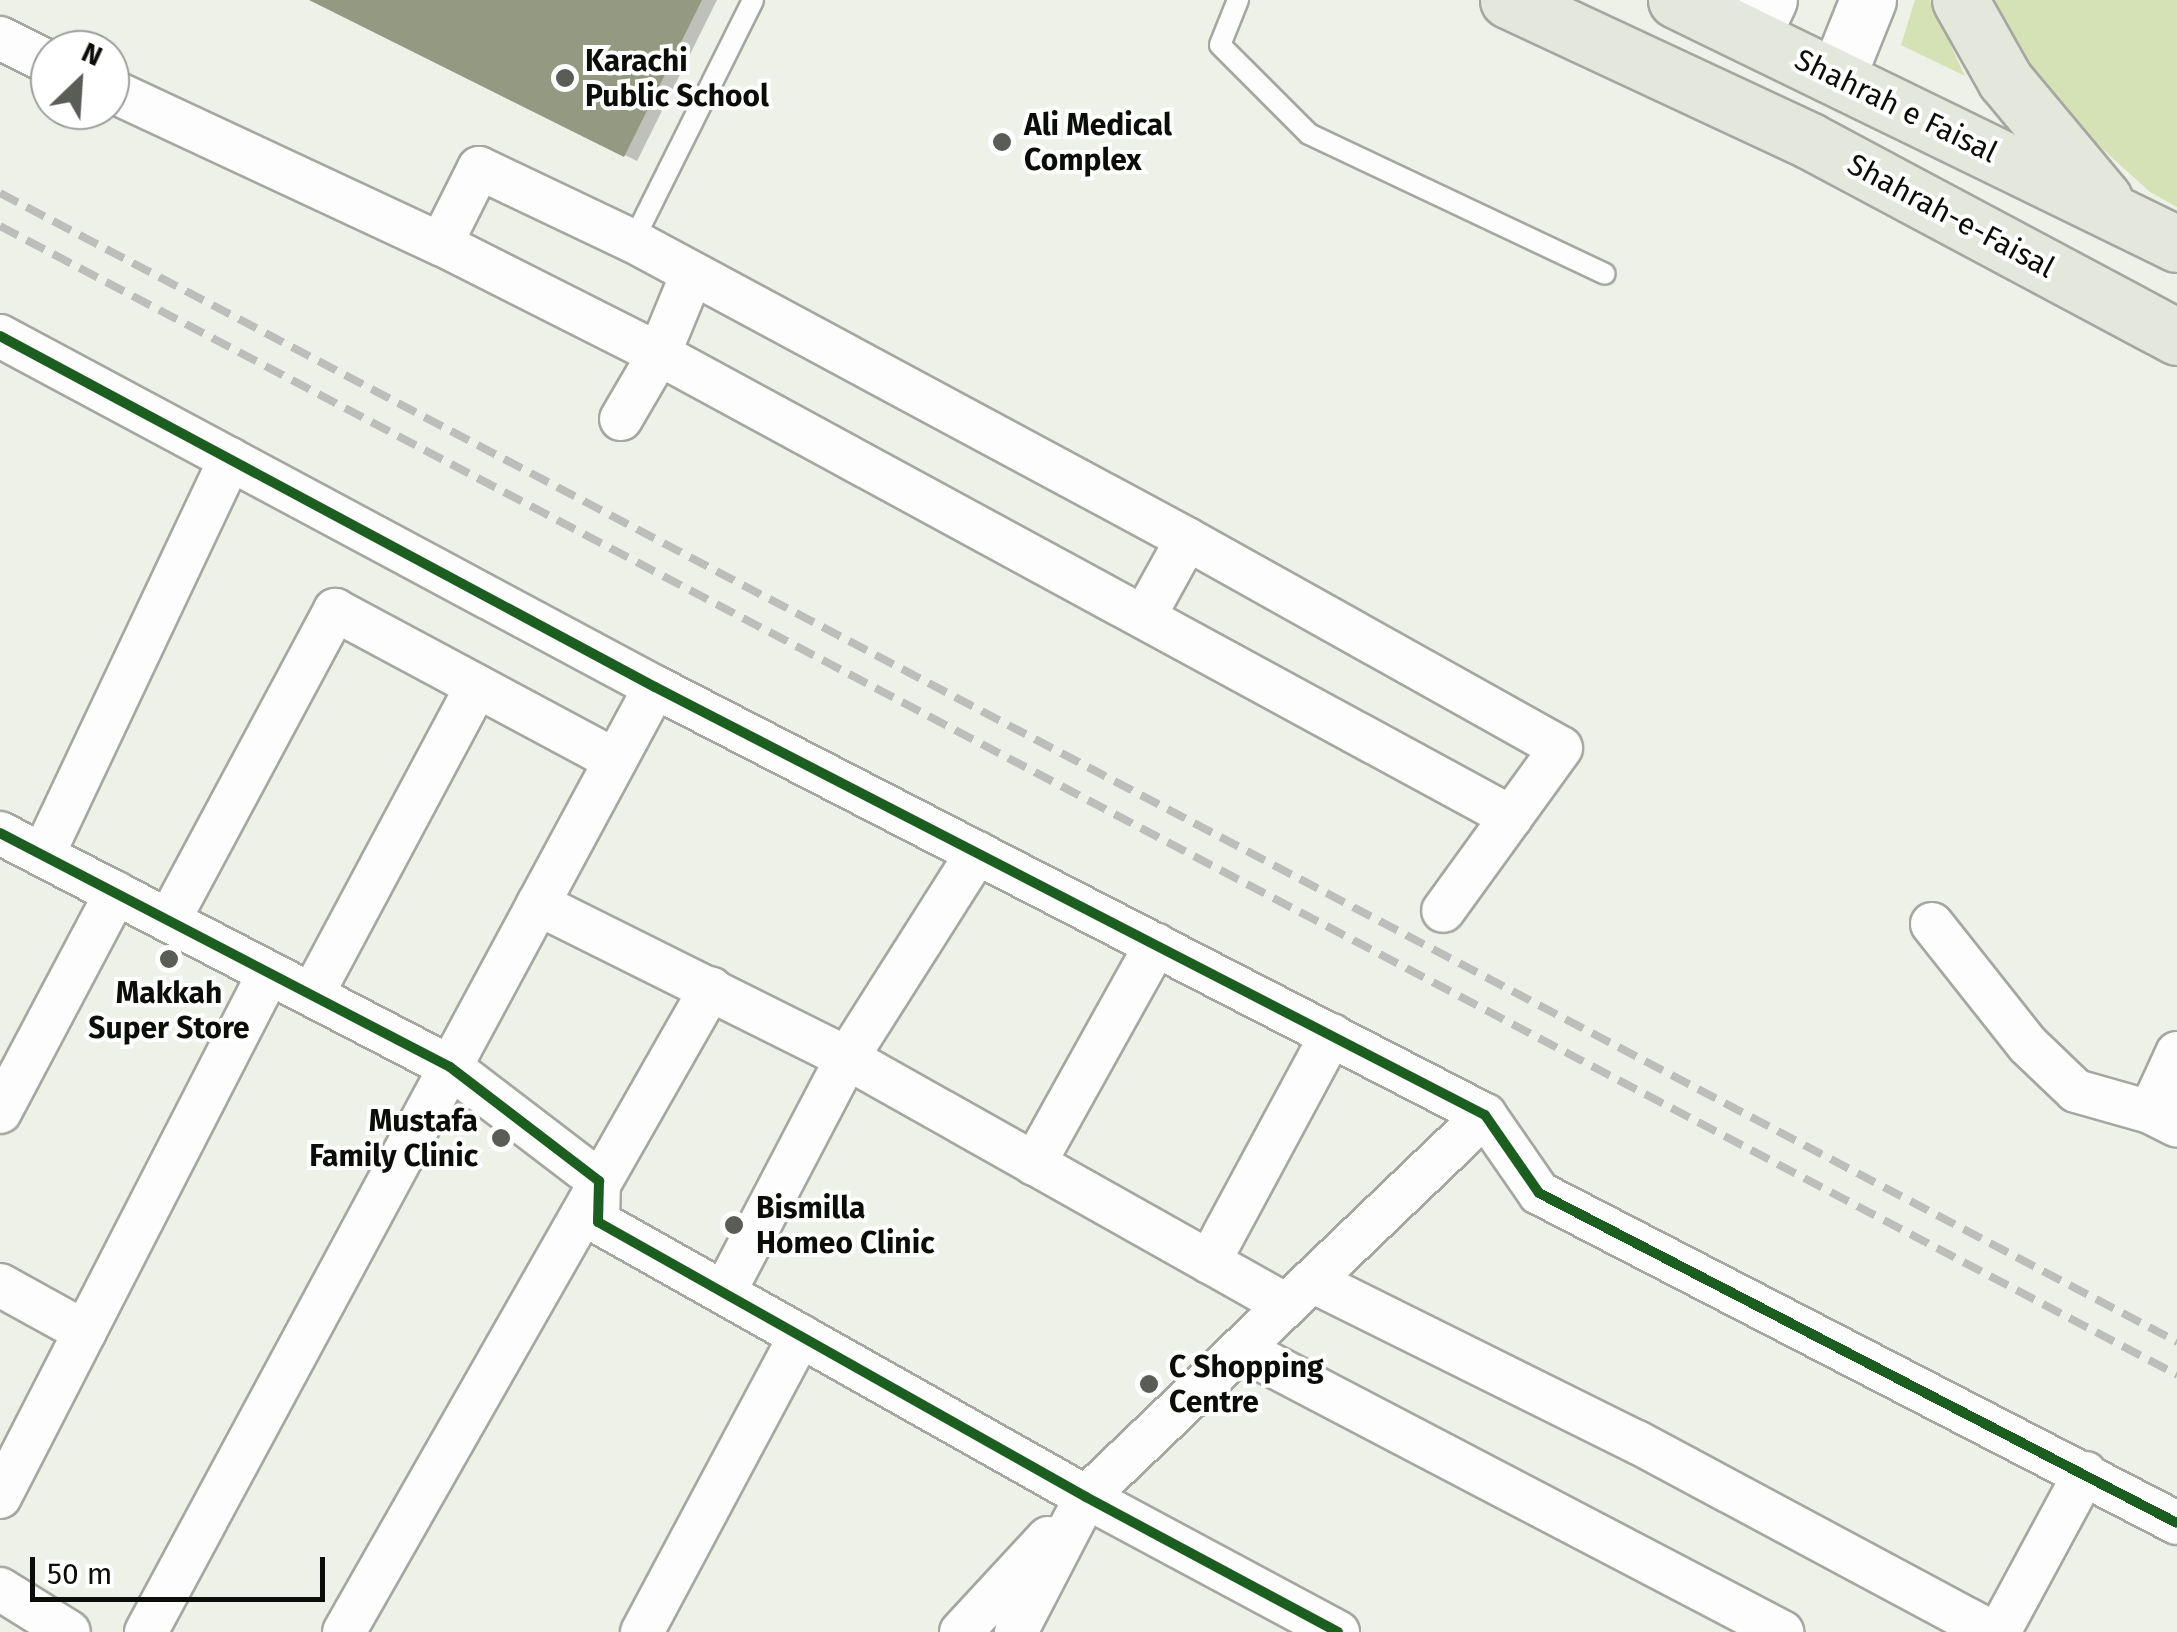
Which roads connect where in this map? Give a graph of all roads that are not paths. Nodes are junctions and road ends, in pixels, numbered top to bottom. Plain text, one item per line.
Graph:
1 (752, 0) edge
2 (1238, 0) edge
3 (1508, 0) edge
4 (1676, 0) edge
5 (1868, 0) edge
6 (1960, 0) edge
7 (1760, 18) edge
8 (0, 38) edge
9 (30, 53) edge
10 (1837, 77) junction
11 (130, 99) edge
12 (2115, 212) junction
13 (633, 240) junction
14 (441, 244) junction
15 (2177, 244) edge
16 (692, 274) junction
17 (1605, 274) dead end
18 (2177, 337) edge
19 (4, 348) edge
20 (658, 354) junction
21 (621, 420) dead end
22 (230, 460) junction
23 (1187, 539) junction
24 (1144, 618) junction
25 (477, 686) junction
26 (655, 687) junction
27 (615, 760) junction
28 (1511, 818) junction
29 (0, 832) edge
30 (977, 853) junction
31 (43, 855) junction
32 (116, 893) junction
33 (538, 904) junction
34 (1443, 912) dead end
35 (169, 920) junction
36 (1932, 924) dead end
37 (1156, 945) junction
38 (269, 973) junction
39 (710, 988) junction
40 (312, 995) junction
41 (1331, 1035) junction
42 (2177, 1053) edge
43 (847, 1058) junction
44 (450, 1067) junction
45 (0, 1112) edge
46 (1485, 1115) junction
47 (2164, 1119) edge
48 (1034, 1164) junction
49 (599, 1182) junction
50 (1210, 1262) junction
51 (0, 1285) edge
52 (724, 1293) junction
53 (1299, 1293) junction
54 (85, 1332) junction
55 (800, 1336) junction
56 (1241, 1348) junction
57 (2085, 1473) junction
58 (0, 1497) edge
59 (1086, 1497) junction
60 (2177, 1523) edge
61 (0, 1589) edge
62 (69, 1632) edge
63 (146, 1632) edge
64 (344, 1632) edge
65 (642, 1632) edge
66 (961, 1632) edge
67 (1016, 1632) edge
68 (1338, 1632) edge
69 (1782, 1632) edge
70 (1996, 1632) edge

1 - 13 lane
2 - 17 lane
3 - 18 highway, Shahrah-e-Faisal
4 - 7 highway, Shahrah e Faisal
5 - 10 street
6 - 12 highway
7 - 10 highway, Shahrah e Faisal
8 - 9 street
10 - 12 highway, Shahrah e Faisal
11 - 14 street
12 - 15 highway
13 - 14 street
13 - 16 street
14 - 20 street
16 - 20 street
16 - 23 street
19 - 22 street
20 - 21 street
20 - 24 street
22 - 26 street
22 - 31 street
23 - 24 street
23 - 28 street
24 - 28 street
25 - 27 street
25 - 35 street
25 - 40 street
26 - 27 street
26 - 30 street
27 - 33 street
28 - 34 street
29 - 31 street
30 - 37 street
30 - 43 street
31 - 32 street
32 - 35 street
32 - 45 street
33 - 39 street
33 - 44 street
35 - 38 street
36 - 47 street
37 - 41 street
37 - 48 street
38 - 40 street
38 - 54 street
39 - 43 street
39 - 49 street
40 - 44 street
41 - 46 street
41 - 50 street
42 - 47 street
43 - 48 street
43 - 52 street
44 - 49 street
44 - 63 street
46 - 53 street
46 - 57 street
48 - 50 street
49 - 52 street
49 - 64 street
50 - 53 street
51 - 54 street
52 - 55 street
53 - 56 street
53 - 70 street
54 - 58 street
55 - 59 street
55 - 65 street
56 - 59 street
56 - 69 street
57 - 60 street
57 - 70 street
59 - 66 street
59 - 67 street
59 - 68 street
61 - 62 street

